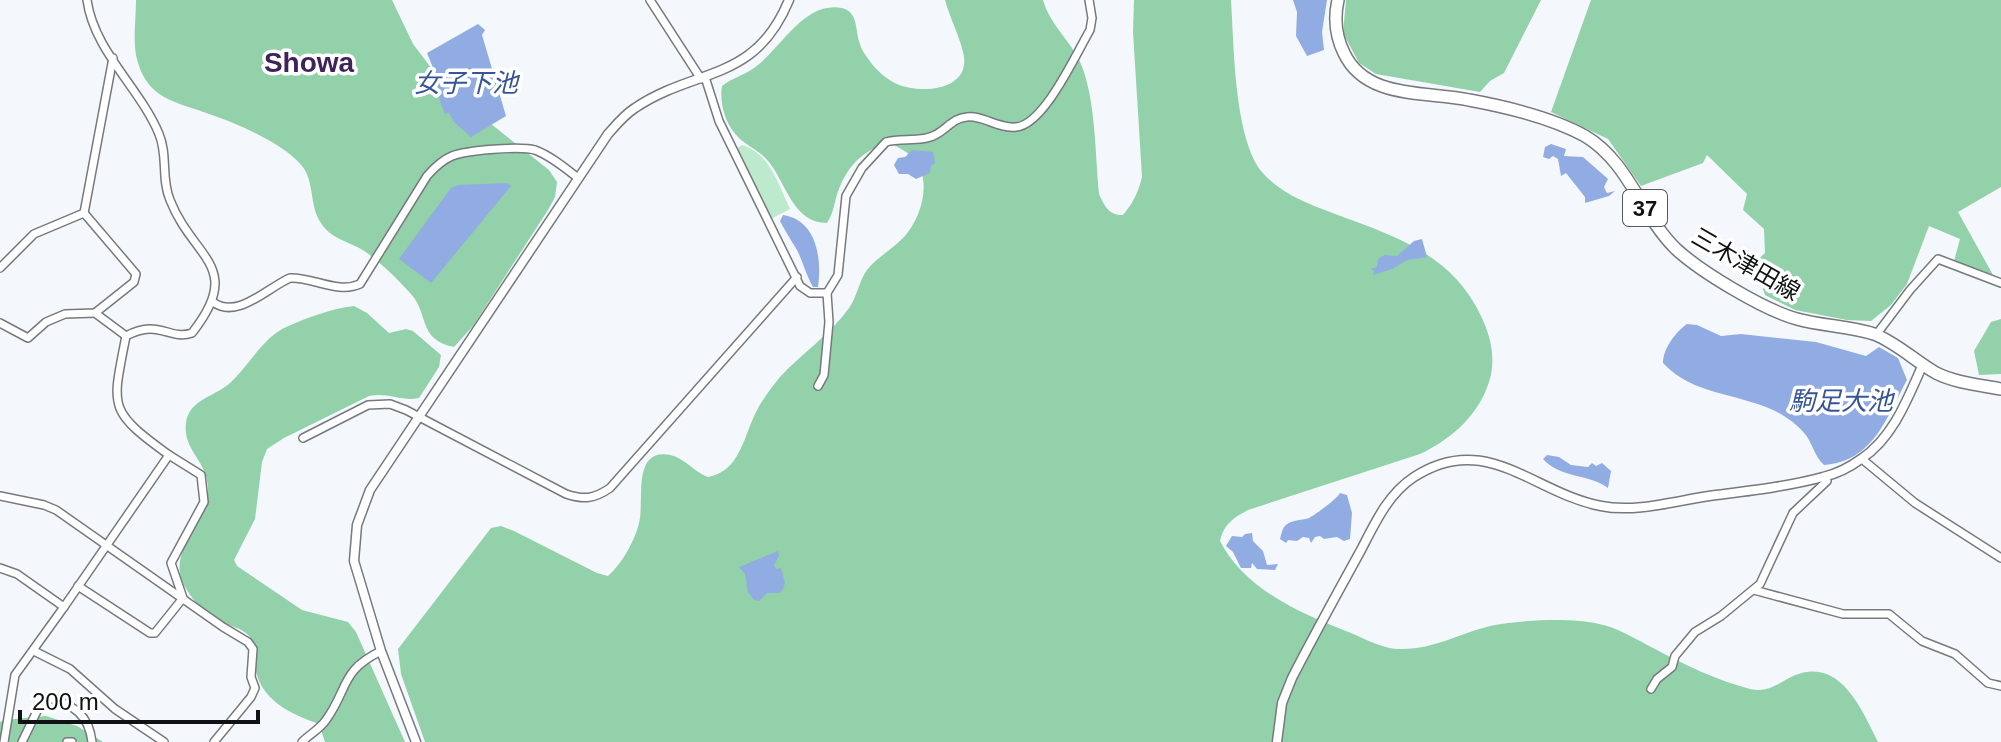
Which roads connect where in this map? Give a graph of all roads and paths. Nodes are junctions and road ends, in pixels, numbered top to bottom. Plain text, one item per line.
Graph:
1 (87, 0) edge
2 (650, 0) edge
3 (789, 0) edge
4 (1089, 0) edge
5 (1338, 0) edge
6 (113, 58) junction
7 (703, 78) junction
8 (578, 178) junction
9 (84, 213) junction
10 (0, 268) edge
11 (797, 277) junction
12 (2001, 283) edge
13 (827, 293) junction
14 (213, 302) junction
15 (95, 313) junction
16 (0, 323) edge
17 (1876, 335) junction
18 (126, 336) junction
19 (1923, 364) junction
20 (818, 386) dead end
21 (2001, 389) edge
22 (420, 418) junction
23 (303, 438) dead end
24 (169, 455) junction
25 (1862, 459) junction
26 (1825, 477) junction
27 (0, 496) edge
28 (106, 545) junction
29 (2001, 558) edge
30 (0, 568) edge
31 (78, 586) junction
32 (1754, 590) junction
33 (183, 598) junction
34 (64, 607) junction
35 (34, 651) junction
36 (381, 651) junction
37 (2001, 686) edge
38 (1651, 689) dead end
39 (4, 742) edge
40 (22, 742) edge
41 (92, 742) edge
42 (164, 742) edge
43 (214, 742) edge
44 (302, 742) edge
45 (416, 742) edge
46 (1277, 742) edge

1 - 6 street
2 - 7 street
3 - 7 street
4 - 13 street
5 - 17 main road, 三木津田線 / 37
6 - 9 street
6 - 14 street
7 - 8 street
7 - 11 street
8 - 14 street
8 - 22 street
9 - 10 street
9 - 15 street
11 - 13 street
11 - 22 street
12 - 17 street
13 - 20 street
14 - 18 street
15 - 16 street
15 - 18 street
17 - 19 main road, 三木津田線 / 37
18 - 24 street
19 - 21 main road, 三木津田線 / 37
19 - 25 street
22 - 23 street
22 - 36 street
24 - 28 street
24 - 33 street
25 - 26 street
25 - 29 street
26 - 32 street
26 - 46 street
27 - 28 street
28 - 31 street
28 - 33 street
30 - 34 street
31 - 33 street
31 - 34 street
32 - 37 street
32 - 38 street
33 - 43 street
34 - 35 street
35 - 39 street
35 - 42 street
36 - 44 street
36 - 45 street
40 - 41 street

